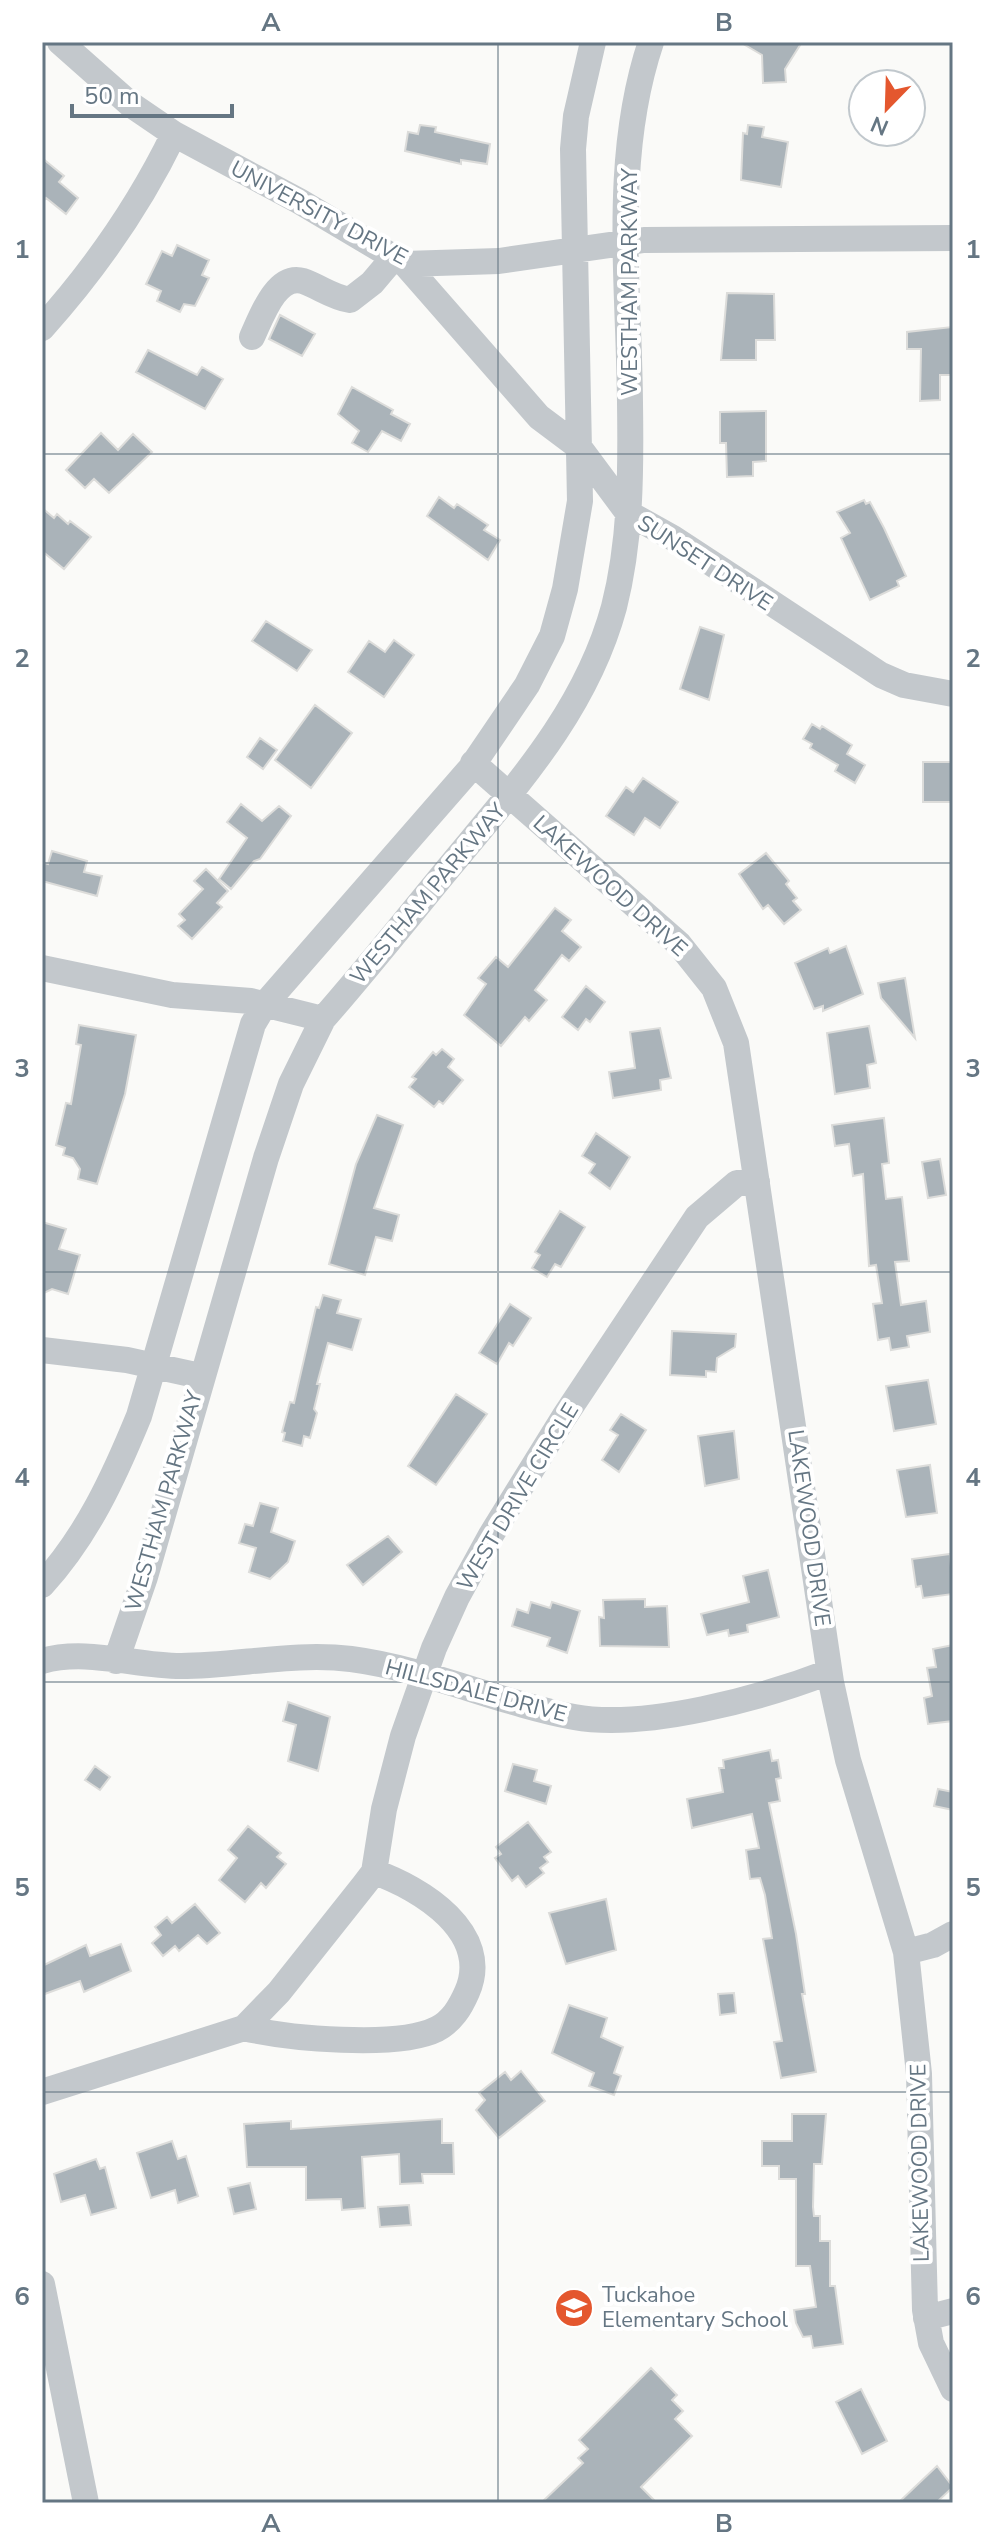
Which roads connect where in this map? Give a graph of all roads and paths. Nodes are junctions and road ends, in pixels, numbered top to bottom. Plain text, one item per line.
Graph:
1 (60, 42) edge
2 (593, 42) edge
3 (651, 42) edge
4 (174, 134) junction
5 (953, 238) edge
6 (626, 241) junction
7 (574, 249) junction
8 (400, 260) junction
9 (42, 328) edge
10 (252, 337) dead end
11 (579, 447) junction
12 (628, 513) junction
13 (953, 694) edge
14 (473, 763) junction
15 (509, 796) junction
16 (42, 968) edge
17 (265, 1004) junction
18 (323, 1019) junction
19 (757, 1182) junction
20 (42, 1350) edge
21 (155, 1365) junction
22 (200, 1376) junction
23 (42, 1585) edge
24 (42, 1661) edge
25 (116, 1661) junction
26 (829, 1672) junction
27 (424, 1676) junction
28 (374, 1872) junction
29 (953, 1934) edge
30 (906, 1952) junction
31 (244, 2028) junction
32 (42, 2092) edge
33 (42, 2284) edge
34 (953, 2311) edge
35 (926, 2318) junction
36 (953, 2389) edge
37 (86, 2503) edge

1 - 4 street, UNIVERSITY DRIVE
2 - 7 street
3 - 6 street, WESTHAM PARKWAY
4 - 8 street, UNIVERSITY DRIVE
4 - 9 street
5 - 6 street, UNIVERSITY DRIVE
6 - 7 street, UNIVERSITY DRIVE
6 - 12 street, WESTHAM PARKWAY
7 - 8 street, UNIVERSITY DRIVE
7 - 11 street
8 - 10 street
8 - 11 street, SUNSET DRIVE
11 - 12 street, SUNSET DRIVE
11 - 14 street
12 - 13 street, SUNSET DRIVE
12 - 15 street, WESTHAM PARKWAY
14 - 15 street, LAKEWOOD DRIVE
14 - 17 street
15 - 18 street, WESTHAM PARKWAY
15 - 19 street, LAKEWOOD DRIVE
16 - 17 street
17 - 18 street
17 - 21 street
18 - 22 street, WESTHAM PARKWAY
19 - 26 street, LAKEWOOD DRIVE
19 - 27 street, WEST DRIVE CIRCLE
20 - 21 street
21 - 22 street
21 - 23 street
22 - 25 street, WESTHAM PARKWAY
24 - 25 street
25 - 27 street, HILLSDALE DRIVE
26 - 27 street, HILLSDALE DRIVE
26 - 30 street, LAKEWOOD DRIVE
27 - 28 street, WEST DRIVE CIRCLE
28 - 31 street, WEST DRIVE CIRCLE
28 - 31 street
29 - 30 street
30 - 35 street, LAKEWOOD DRIVE
31 - 32 street
33 - 37 street
34 - 35 street
35 - 36 street, LAKEWOOD DRIVE

